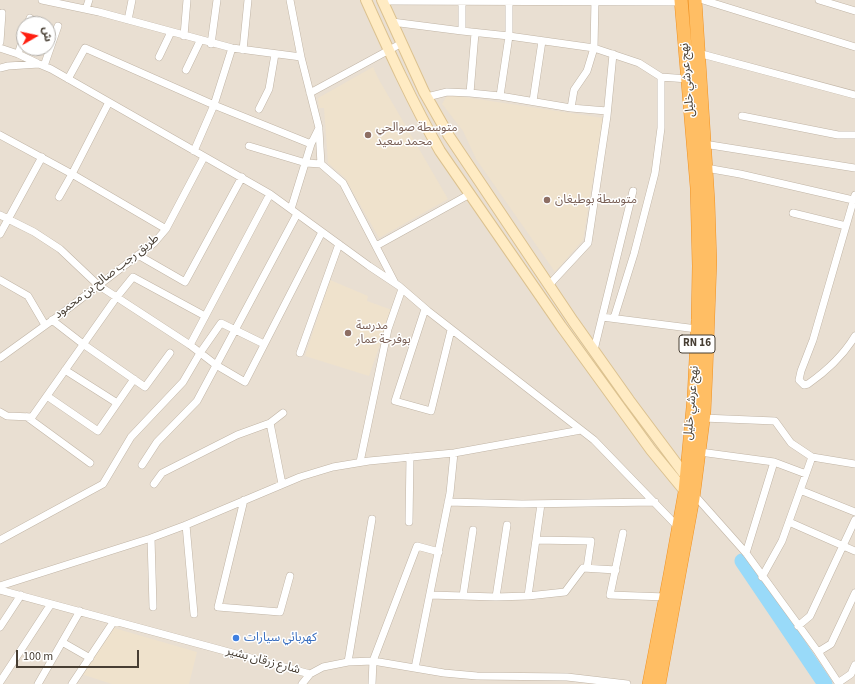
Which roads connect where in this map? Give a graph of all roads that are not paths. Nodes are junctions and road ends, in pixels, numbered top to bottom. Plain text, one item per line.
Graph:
1 (42, 0) edge
2 (89, 0) edge
3 (132, 0) edge
4 (187, 0) edge
5 (217, 0) edge
6 (248, 0) edge
7 (290, 0) edge
8 (366, 0) edge
9 (382, 0) edge
10 (695, 0) edge
11 (703, 0) edge
12 (819, 0) edge
13 (52, 1) edge
14 (462, 1) edge
15 (509, 1) edge
16 (595, 1) edge
17 (681, 1) edge
18 (86, 9) junction
19 (855, 11) edge
20 (2, 13) dead end
21 (128, 20) junction
22 (392, 22) junction
23 (58, 26) dead end
24 (462, 31) junction
25 (171, 32) junction
26 (475, 33) junction
27 (184, 36) junction
28 (509, 36) junction
29 (200, 40) junction
30 (542, 41) junction
31 (0, 42) edge
32 (402, 43) junction
33 (211, 44) junction
34 (855, 47) edge
35 (0, 48) edge
36 (232, 48) junction
37 (594, 48) junction
38 (243, 50) junction
39 (388, 50) junction
40 (16, 53) edge
41 (698, 53) junction
42 (275, 54) junction
43 (613, 54) junction
44 (22, 56) edge
45 (301, 57) junction
46 (159, 58) dead end
47 (41, 65) junction
48 (0, 68) edge
49 (186, 70) dead end
50 (661, 77) junction
51 (68, 79) junction
52 (688, 79) junction
53 (310, 93) junction
54 (470, 93) junction
55 (855, 95) edge
56 (500, 96) junction
57 (427, 97) junction
58 (533, 101) junction
59 (109, 102) junction
60 (214, 105) junction
61 (571, 108) junction
62 (259, 109) dead end
63 (607, 111) junction
64 (742, 116) dead end
65 (319, 128) junction
66 (0, 135) edge
67 (855, 135) edge
68 (312, 144) junction
69 (704, 144) junction
70 (249, 146) dead end
71 (194, 151) junction
72 (42, 157) junction
73 (204, 157) junction
74 (306, 162) junction
75 (321, 164) junction
76 (706, 168) junction
77 (855, 168) edge
78 (72, 174) junction
79 (242, 177) junction
80 (633, 191) dead end
81 (270, 194) junction
82 (470, 194) junction
83 (59, 197) dead end
84 (854, 197) edge
85 (290, 209) junction
86 (793, 213) dead end
87 (297, 214) junction
88 (0, 215) edge
89 (8, 220) junction
90 (846, 226) junction
91 (166, 229) junction
92 (322, 232) junction
93 (0, 234) edge
94 (338, 244) junction
95 (376, 246) junction
96 (138, 255) junction
97 (0, 280) edge
98 (396, 283) junction
99 (98, 285) junction
100 (549, 285) junction
101 (402, 288) junction
102 (116, 298) junction
103 (425, 308) junction
104 (205, 316) junction
105 (602, 317) junction
106 (614, 318) junction
107 (52, 320) junction
108 (45, 325) junction
109 (697, 329) junction
110 (451, 330) junction
111 (234, 331) junction
112 (855, 336) edge
113 (84, 344) junction
114 (264, 344) junction
115 (190, 345) junction
116 (594, 350) junction
117 (170, 353) dead end
118 (200, 353) junction
119 (300, 353) dead end
120 (0, 358) edge
121 (216, 365) junction
122 (65, 370) junction
123 (134, 379) junction
124 (47, 396) junction
125 (117, 403) junction
126 (0, 412) edge
127 (283, 413) dead end
128 (26, 417) junction
129 (703, 418) junction
130 (270, 423) junction
131 (581, 430) junction
132 (700, 452) junction
133 (454, 453) junction
134 (410, 457) junction
135 (812, 457) junction
136 (360, 462) junction
137 (774, 462) junction
138 (90, 463) dead end
139 (855, 464) edge
140 (142, 465) dead end
141 (806, 474) junction
142 (685, 476) junction
143 (154, 484) dead end
144 (282, 484) junction
145 (800, 490) junction
146 (693, 495) junction
147 (244, 500) junction
148 (448, 502) junction
149 (654, 502) junction
150 (542, 504) junction
151 (855, 512) edge
152 (372, 519) dead end
153 (855, 520) edge
154 (409, 522) dead end
155 (789, 522) junction
156 (186, 525) junction
157 (507, 525) dead end
158 (679, 528) junction
159 (473, 530) dead end
160 (623, 533) dead end
161 (151, 538) junction
162 (0, 540) edge
163 (536, 540) junction
164 (843, 546) junction
165 (855, 551) edge
166 (438, 552) junction
167 (746, 553) junction
168 (587, 568) junction
169 (616, 570) junction
170 (290, 576) dead end
171 (762, 577) junction
172 (0, 586) edge
173 (0, 590) edge
174 (855, 593) edge
175 (21, 595) junction
176 (430, 595) junction
177 (463, 596) junction
178 (528, 596) junction
179 (496, 597) junction
180 (666, 597) junction
181 (51, 604) junction
182 (153, 607) dead end
183 (80, 611) junction
184 (194, 614) dead end
185 (114, 621) junction
186 (798, 626) junction
187 (0, 627) edge
188 (62, 642) junction
189 (818, 652) junction
190 (90, 658) junction
191 (373, 661) junction
192 (348, 662) junction
193 (855, 665) edge
194 (415, 668) junction
195 (310, 674) junction
196 (541, 680) edge
197 (0, 682) edge
198 (38, 684) edge
199 (72, 684) edge
200 (302, 684) edge
201 (372, 684) edge
202 (627, 684) edge
203 (649, 684) edge
204 (659, 684) edge
205 (838, 684) edge

1 - 13 street
2 - 18 street
3 - 21 street
4 - 27 street
5 - 33 street
6 - 38 street
7 - 45 street
8 - 39 street
9 - 14 street
9 - 22 street
10 - 41 highway, نهج عرشي خليل / RN 16
11 - 34 street
12 - 19 street
13 - 18 street
14 - 15 street
14 - 24 street
15 - 16 street
15 - 28 street
16 - 17 street
16 - 37 street
17 - 52 highway, نهج عرشي خليل / RN 16
18 - 21 street
20 - 31 street
21 - 25 street
22 - 24 street
22 - 32 street
23 - 47 street
24 - 26 street
25 - 27 street
25 - 46 street
26 - 28 street
26 - 54 street
27 - 29 street
28 - 30 street
28 - 56 street
29 - 33 street
29 - 49 street
30 - 37 street
30 - 58 street
32 - 39 street
32 - 57 street
33 - 36 street
35 - 40 street
36 - 38 street
36 - 60 street
37 - 43 street
37 - 61 street
38 - 42 street
39 - 53 street
39 - 82 street
41 - 55 street
41 - 69 highway, نهج عرشي خليل / RN 16
42 - 45 street
42 - 62 street
43 - 50 street
43 - 63 street
44 - 47 street
45 - 53 street
47 - 48 street
47 - 51 street
50 - 52 street
50 - 106 street
51 - 59 street
51 - 60 street
52 - 109 highway, نهج عرشي خليل / RN 16
53 - 65 street
54 - 56 street
54 - 57 street
56 - 58 street
57 - 100 street
58 - 61 street
59 - 71 street
59 - 78 street
60 - 68 street
60 - 71 street
61 - 63 street
63 - 100 street
64 - 67 street
65 - 68 street
65 - 75 street
66 - 72 street
68 - 74 street
69 - 76 highway, نهج عرشي خليل / RN 16
69 - 77 street
70 - 74 street
71 - 73 street
72 - 78 street
72 - 89 street
73 - 79 street
73 - 91 street, طريق رجب صالح بن محمود
74 - 75 street
74 - 85 street
75 - 95 street
76 - 84 street
76 - 129 highway, نهج عرشي خليل / RN 16
78 - 83 street
78 - 91 street
79 - 81 street
79 - 96 street
80 - 105 street
81 - 85 street
81 - 104 street
82 - 95 street
82 - 146 street
84 - 90 street
85 - 87 street
86 - 90 street
87 - 92 street
87 - 111 street
88 - 89 street
89 - 93 street
89 - 99 street
90 - 112 street
91 - 96 street, طريق رجب صالح بن محمود
92 - 94 street
92 - 114 street
94 - 98 street
94 - 119 street
95 - 98 street
96 - 99 street, طريق رجب صالح بن محمود
97 - 108 street
98 - 101 street
99 - 102 street
99 - 107 street, طريق رجب صالح بن محمود
100 - 116 street
101 - 103 street
101 - 136 street
102 - 104 street
102 - 113 street
102 - 115 street
103 - 110 street
103 - 110 street
104 - 115 street
105 - 106 street
105 - 116 street
106 - 109 street
107 - 108 street, طريق رجب صالح بن محمود
107 - 113 street
108 - 120 street, طريق رجب صالح بن محمود
109 - 142 highway, نهج عرشي خليل / RN 16
110 - 131 street
111 - 114 street
111 - 118 street
111 - 121 street
113 - 122 street
113 - 123 street
114 - 121 street
115 - 118 street
116 - 142 street
117 - 123 street
118 - 121 street
118 - 162 street
121 - 140 street
122 - 124 street
122 - 125 street
123 - 125 street
124 - 125 street
124 - 128 street
126 - 128 street
127 - 130 street
128 - 138 street
129 - 132 highway, نهج عرشي خليل / RN 16
129 - 135 street
130 - 143 street
130 - 144 street
131 - 133 street
131 - 149 street
132 - 137 street
132 - 146 highway, نهج عرشي خليل / RN 16
133 - 134 street
133 - 148 street
134 - 136 street
134 - 154 street
135 - 139 street
135 - 141 street
136 - 144 street
137 - 141 street
137 - 167 street
141 - 145 street
142 - 146 highway, نهج عرشي خليل / RN 16
144 - 147 street
145 - 151 street
145 - 155 street
146 - 158 highway, نهج عرشي خليل / RN 16
146 - 167 street
146 - 204 highway, نهج عرشي خليل / RN 16
147 - 156 street
147 - 170 street
148 - 150 street
148 - 166 street
149 - 150 street
149 - 158 street
150 - 163 street
152 - 192 street
153 - 164 street
155 - 164 street
155 - 171 street
156 - 161 street
156 - 184 street
157 - 179 street
158 - 180 highway, نهج عرشي خليل / RN 16
159 - 177 street
160 - 169 street
161 - 172 street
161 - 182 street
163 - 168 street
163 - 178 street
164 - 165 street
164 - 186 street
166 - 176 street
166 - 191 street
167 - 171 street
168 - 169 street
168 - 178 street
169 - 180 street
171 - 186 street
173 - 175 street, شارع زرقان بشير
174 - 189 street
175 - 181 street, شارع زرقان بشير
175 - 187 street
176 - 177 street
176 - 194 street
177 - 179 street
178 - 179 street
180 - 203 highway, نهج عرشي خليل / RN 16
181 - 183 street, شارع زرقان بشير
181 - 197 street
183 - 185 street, شارع زرقان بشير
183 - 188 street
185 - 190 street
185 - 195 street, شارع زرقان بشير
186 - 189 street
188 - 190 street
188 - 198 street
189 - 205 street
190 - 199 street
191 - 192 street, شارع زرقان بشير
191 - 194 street, شارع زرقان بشير
191 - 201 street
192 - 195 street, شارع زرقان بشير
193 - 205 street
194 - 196 street, شارع زرقان بشير
195 - 200 street
196 - 202 street, شارع زرقان بشير

